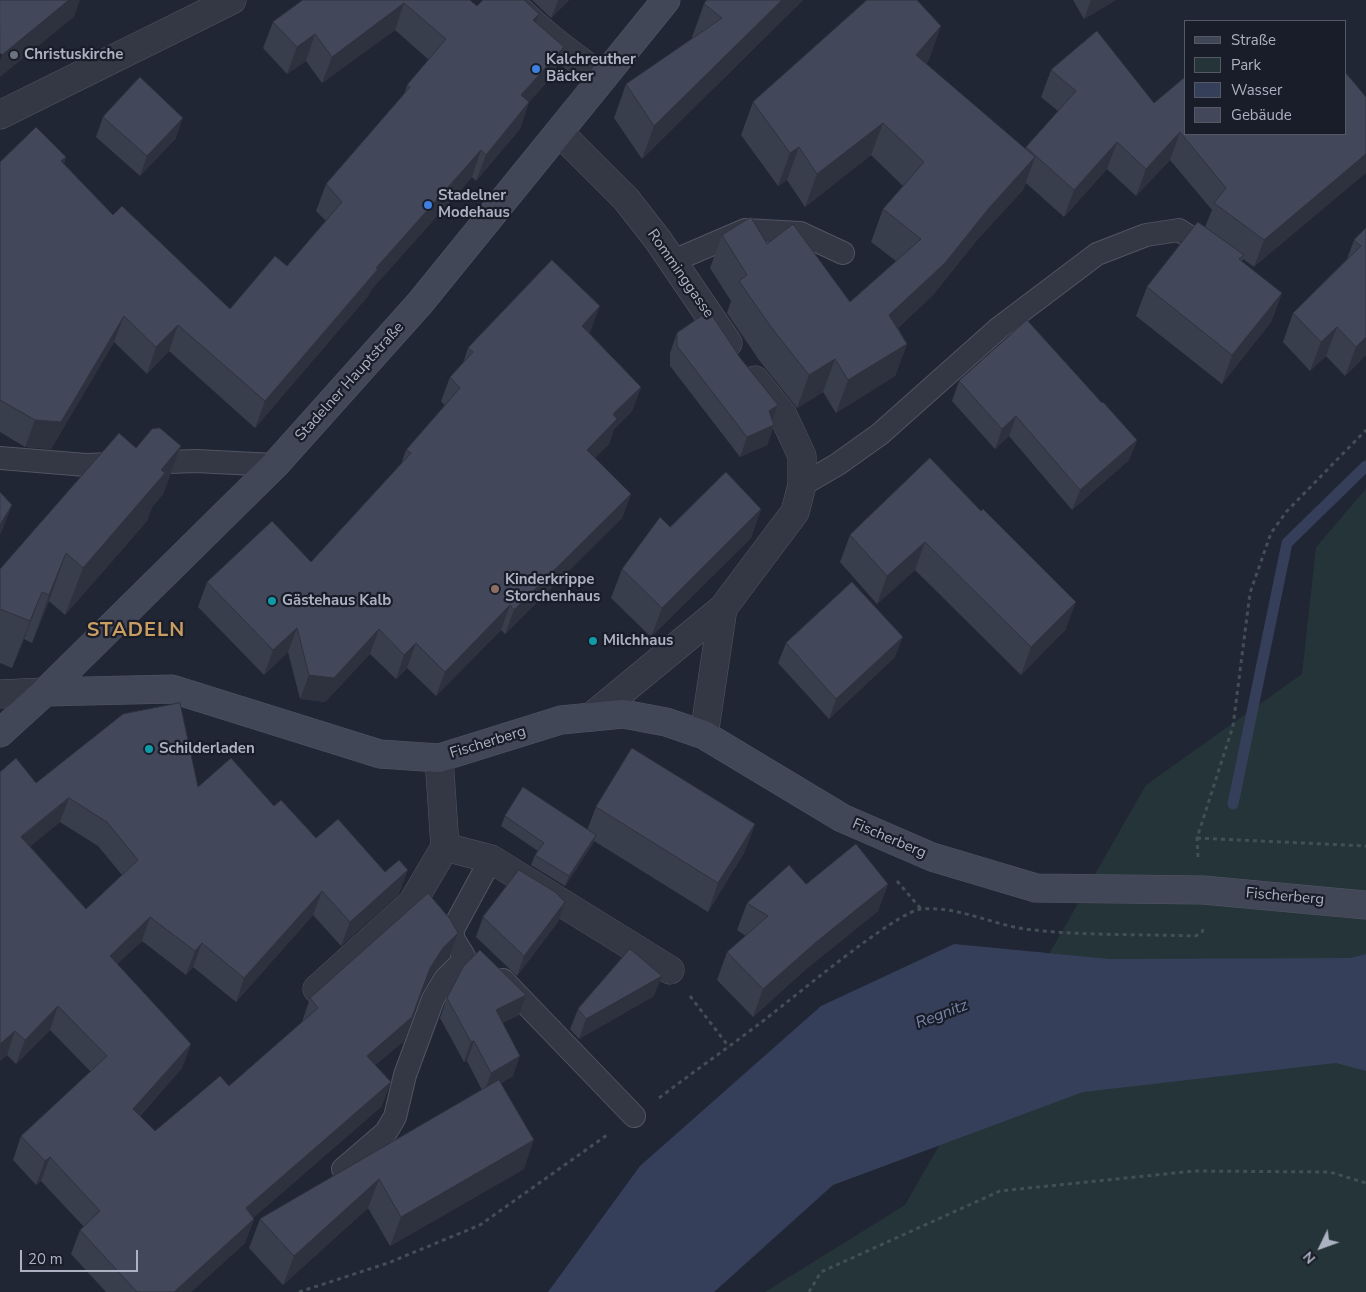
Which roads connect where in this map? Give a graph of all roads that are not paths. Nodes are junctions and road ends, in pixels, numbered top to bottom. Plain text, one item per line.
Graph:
1 (232, 0) edge
2 (509, 0) edge
3 (666, 0) edge
4 (603, 78) junction
5 (0, 115) edge
6 (560, 132) junction
7 (843, 253) dead end
8 (672, 261) junction
9 (1229, 264) edge
10 (0, 458) edge
11 (276, 465) junction
12 (802, 485) junction
13 (723, 608) junction
14 (45, 692) junction
15 (0, 694) edge
16 (591, 717) junction
17 (0, 733) edge
18 (704, 735) junction
19 (439, 758) junction
20 (445, 847) junction
21 (491, 859) junction
22 (1366, 905) edge
23 (452, 933) junction
24 (670, 970) dead end
25 (317, 989) edge
26 (634, 1116) road end
27 (344, 1169) edge

1 - 5 street
2 - 4 street
3 - 4 main road, Stadelner Hauptstraße
4 - 6 main road, Stadelner Hauptstraße
6 - 8 street, Romminggasse
6 - 11 main road, Stadelner Hauptstraße
7 - 8 lane
8 - 12 street, Romminggasse
9 - 12 lane
10 - 11 lane
11 - 14 main road, Stadelner Hauptstraße
12 - 13 street, Romminggasse
13 - 16 street, Romminggasse
13 - 18 street, Romminggasse
14 - 15 street
14 - 17 main road, Stadelner Hauptstraße
14 - 19 main road, Fischerberg
16 - 18 main road, Fischerberg
16 - 19 main road, Fischerberg
18 - 22 main road, Fischerberg
19 - 20 street, Fischerberg
20 - 21 street
20 - 25 street
21 - 23 lane
21 - 24 street
23 - 26 lane
23 - 27 lane

